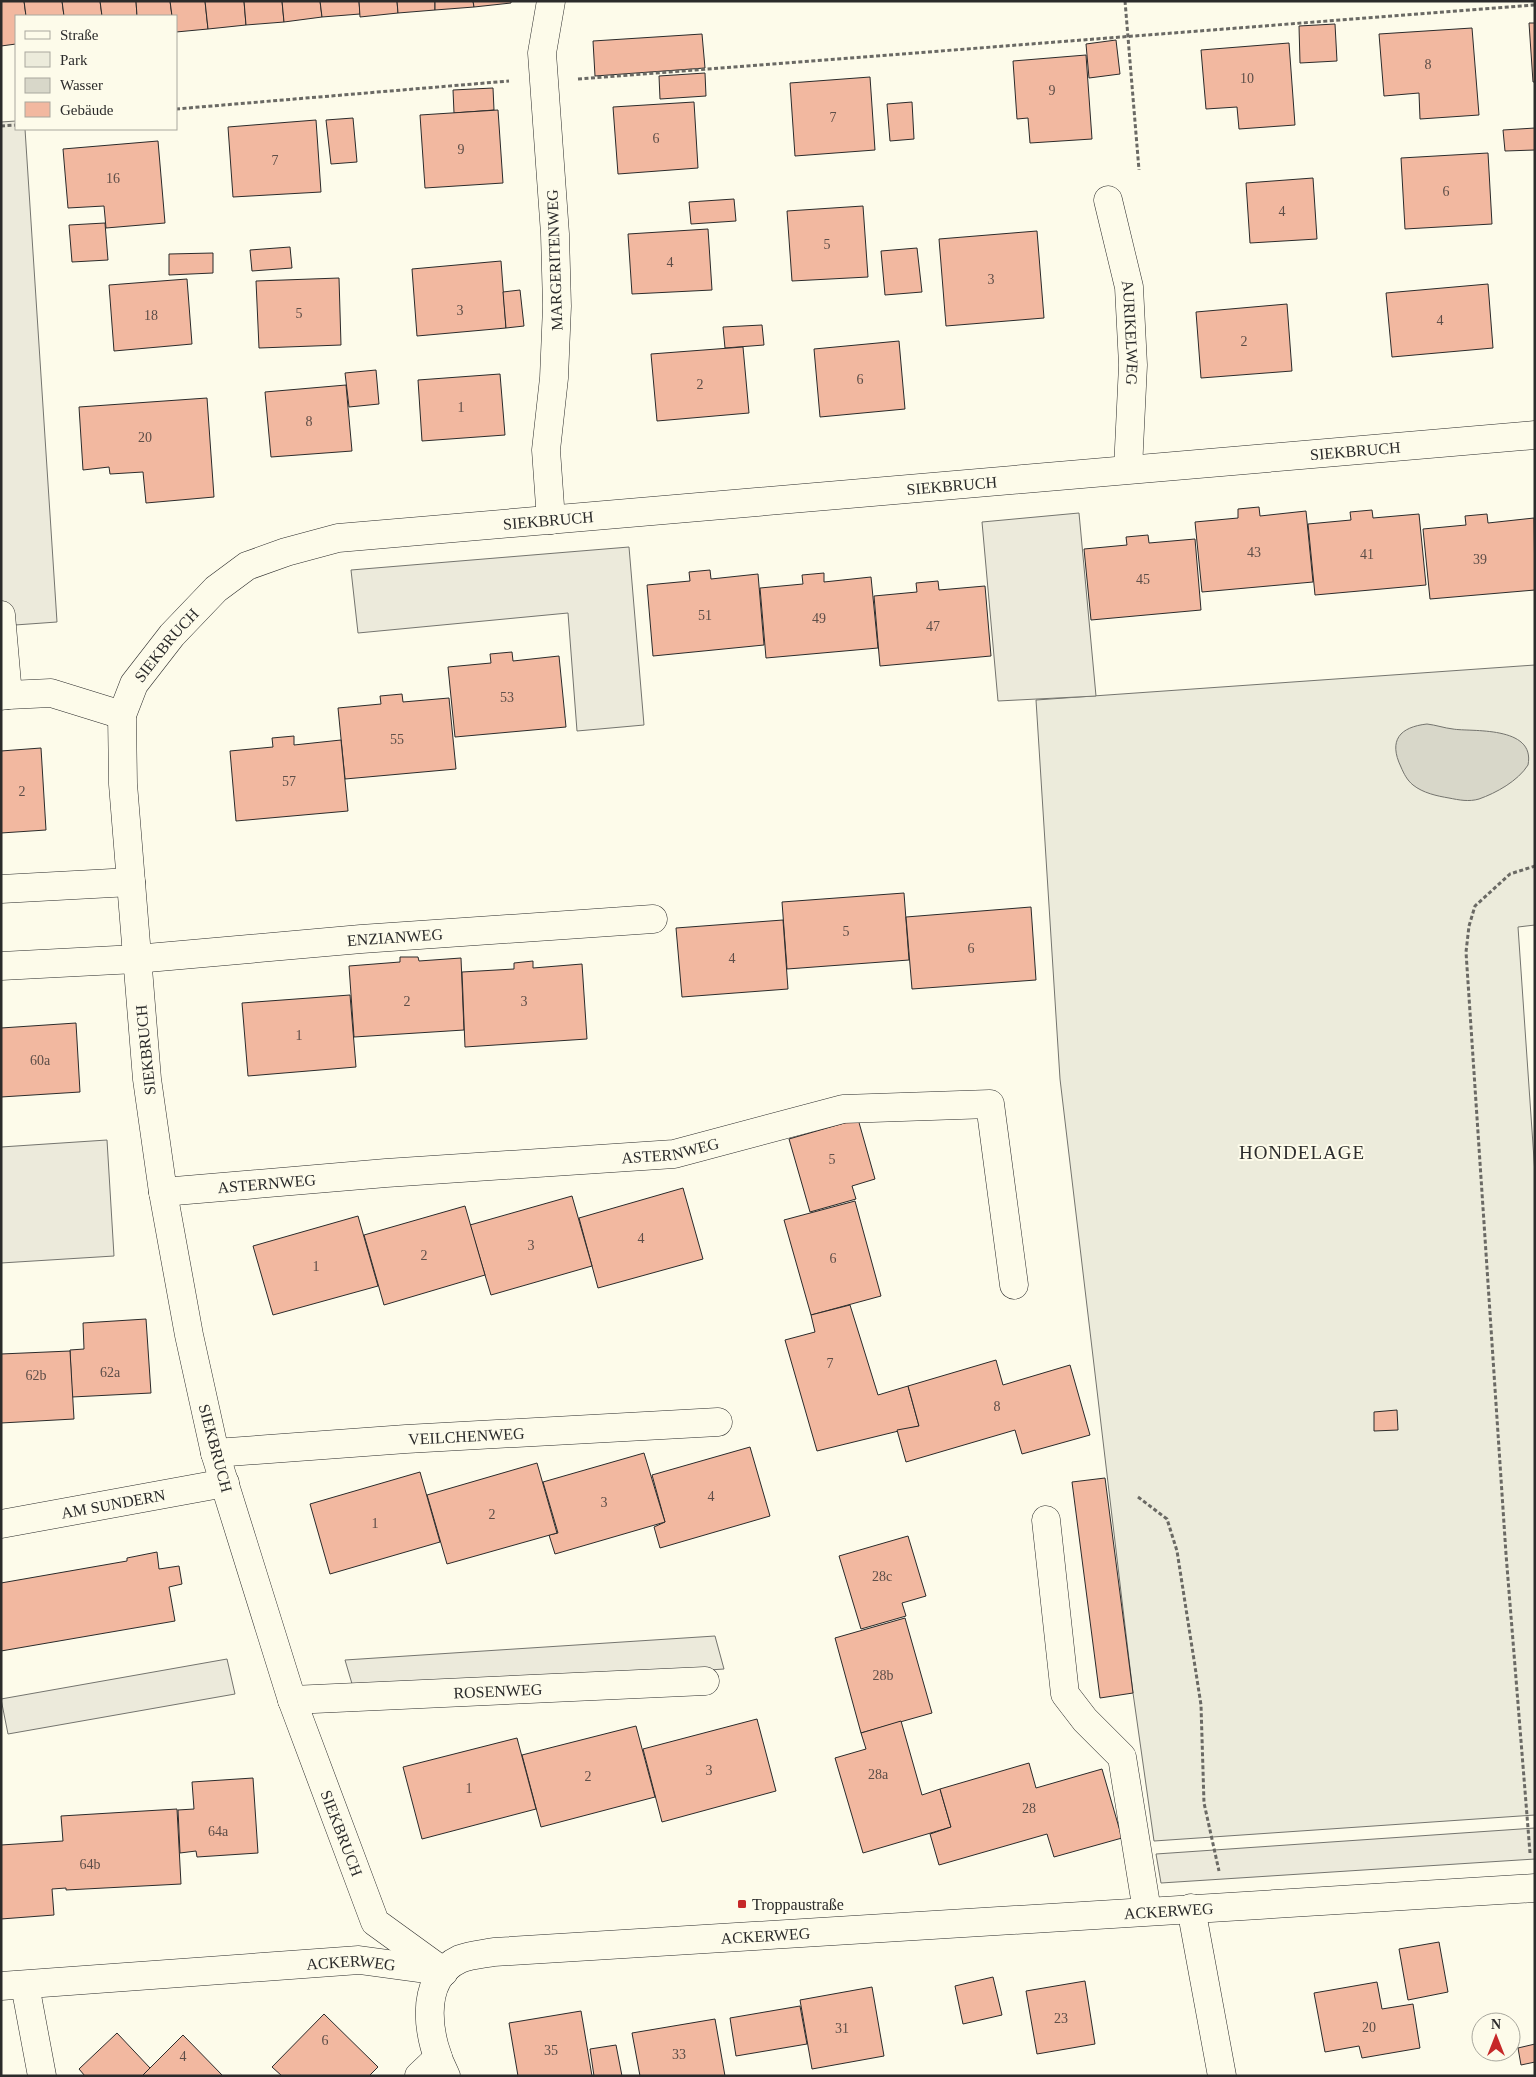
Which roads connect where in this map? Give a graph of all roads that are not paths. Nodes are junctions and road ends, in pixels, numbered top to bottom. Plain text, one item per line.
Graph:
1 (551, 1) edge
2 (1108, 200) dead end
3 (1535, 435) edge
4 (1128, 469) junction
5 (551, 520) junction
6 (1, 615) edge
7 (5, 695) edge
8 (122, 715) junction
9 (131, 882) junction
10 (1, 889) edge
11 (653, 919) dead end
12 (136, 959) junction
13 (1, 966) edge
14 (163, 1192) junction
15 (1014, 1285) dead end
16 (718, 1422) dead end
17 (215, 1453) junction
18 (225, 1483) junction
19 (1046, 1520) dead end
20 (1, 1524) edge
21 (705, 1681) dead end
22 (292, 1700) junction
23 (1534, 1888) edge
24 (1191, 1908) junction
25 (1147, 1911) junction
26 (444, 1972) junction
27 (13, 1985) edge
28 (434, 2070) edge
29 (42, 2076) edge
30 (1222, 2076) edge

1 - 5 street, MARGERITENWEG
2 - 4 street, AURIKELWEG
3 - 4 street, SIEKBRUCH
4 - 5 street, SIEKBRUCH
5 - 8 street, SIEKBRUCH
6 - 7 street
7 - 8 street
8 - 9 street, SIEKBRUCH
9 - 10 street
9 - 12 street, SIEKBRUCH
11 - 12 street, ENZIANWEG
12 - 13 street, ENZIANWEG
12 - 14 street, SIEKBRUCH
14 - 15 street, ASTERNWEG
14 - 17 street, SIEKBRUCH
16 - 17 street, VEILCHENWEG
17 - 18 street, SIEKBRUCH
18 - 20 street, AM SUNDERN
18 - 22 street, SIEKBRUCH
19 - 25 street
21 - 22 street, ROSENWEG
22 - 26 street, SIEKBRUCH
23 - 24 street, ACKERWEG
24 - 25 street, ACKERWEG
24 - 30 street
25 - 26 street, ACKERWEG
26 - 27 street, ACKERWEG
26 - 28 street
27 - 29 street

